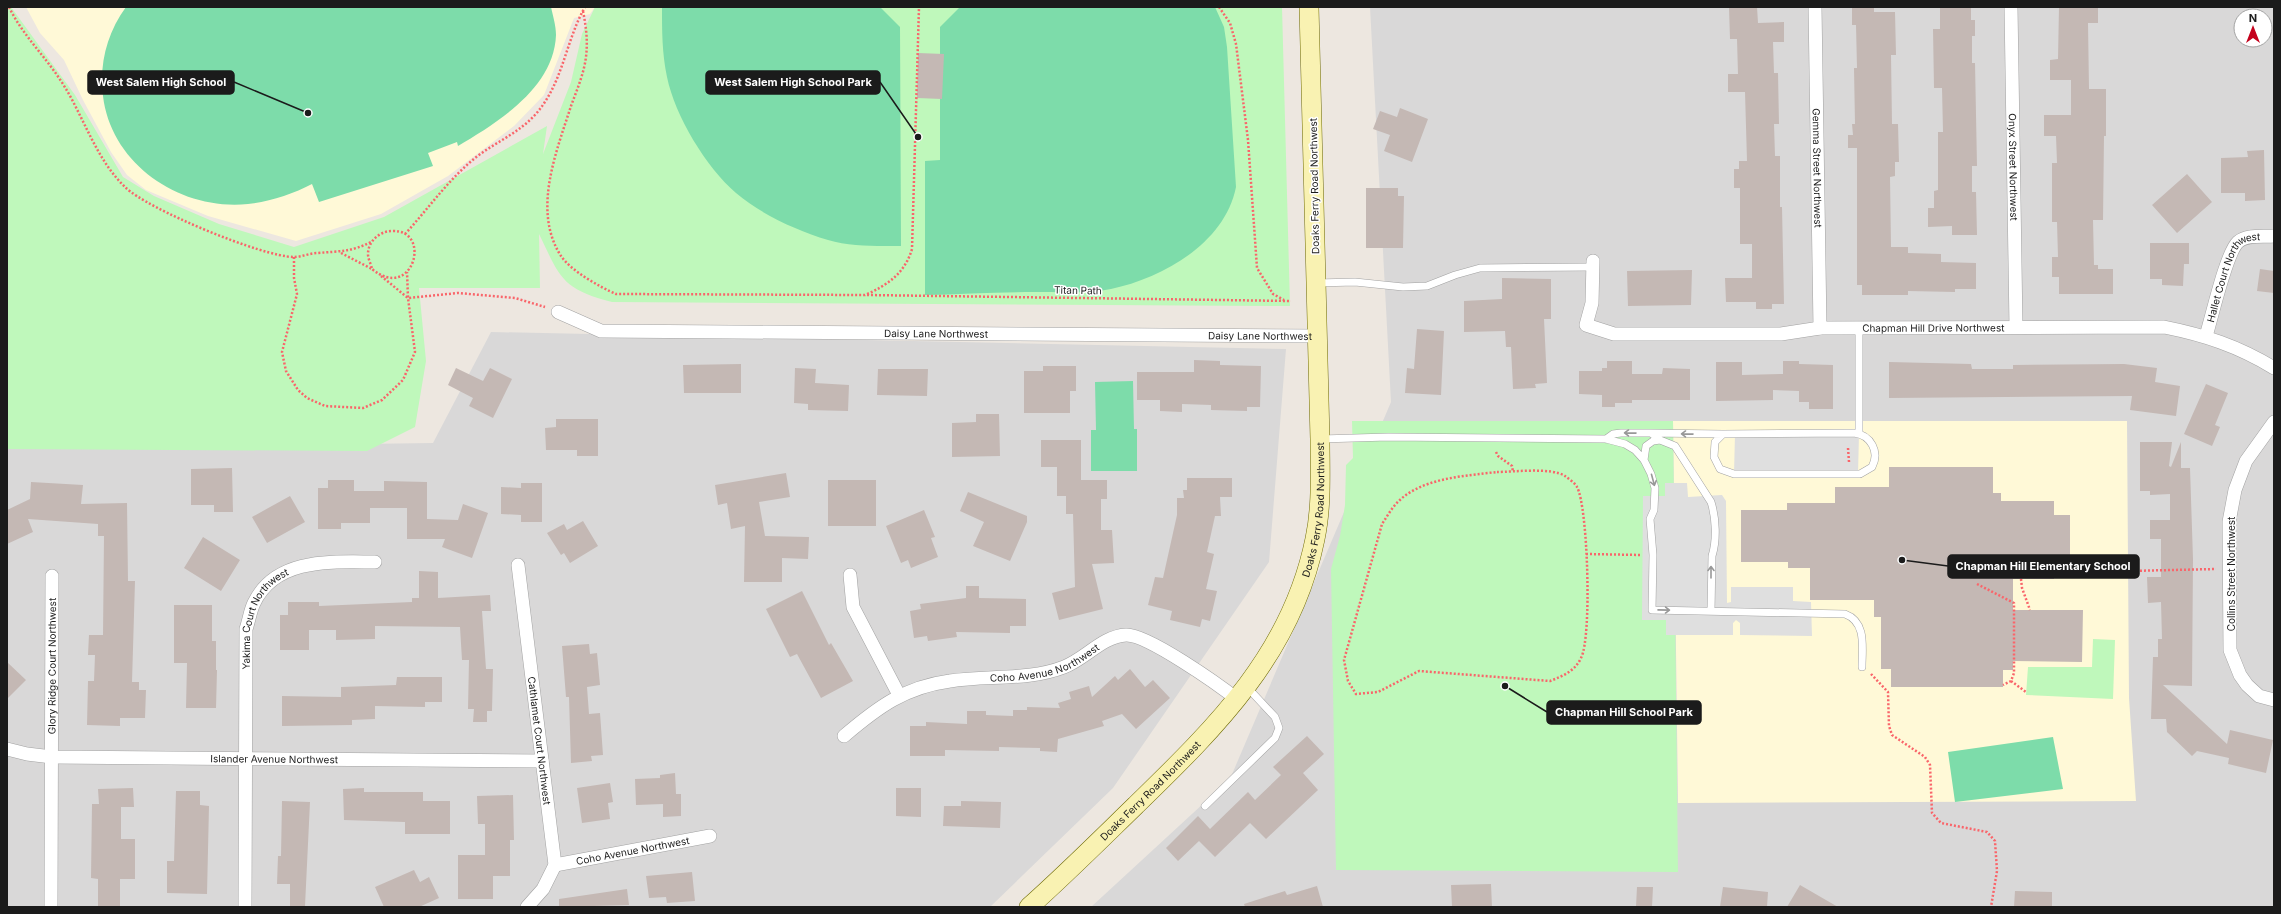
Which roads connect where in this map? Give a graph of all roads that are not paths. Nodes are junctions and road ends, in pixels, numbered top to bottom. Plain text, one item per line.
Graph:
1 (1309, 7) edge
2 (1815, 7) edge
3 (2011, 7) edge
4 (2274, 236) edge
5 (1593, 264) joint
6 (1317, 292) junction
7 (558, 312) road end
8 (2016, 327) junction
9 (1820, 328) junction
10 (1859, 328) junction
11 (1318, 336) junction
12 (2206, 336) junction
13 (2274, 368) edge
14 (2274, 422) edge
15 (1651, 433) junction
16 (1723, 434) junction
17 (1859, 434) junction
18 (1606, 438) junction
19 (1320, 439) junction
20 (1660, 440) junction
21 (1644, 460) junction
22 (375, 562) dead end
23 (518, 565) dead end
24 (850, 575) dead end
25 (52, 576) dead end
26 (1711, 611) junction
27 (1862, 667) road end
28 (1242, 693) junction
29 (899, 695) junction
30 (2274, 700) edge
31 (844, 736) dead end
32 (7, 749) edge
33 (52, 757) junction
34 (245, 759) junction
35 (542, 761) junction
36 (1205, 806) dead end
37 (710, 836) dead end
38 (555, 865) junction
39 (52, 907) edge
40 (245, 907) edge
41 (527, 907) edge
42 (1029, 907) edge

1 - 6 main road, Doaks Ferry Road Northwest
2 - 9 street, Gemma Street Northwest
3 - 8 street, Onyx Street Northwest
4 - 12 street, Hallet Court Northwest
5 - 6 lane
5 - 9 street, Chapman Hill Drive Northwest
6 - 11 main road, Doaks Ferry Road Northwest
7 - 11 street, Daisy Lane Northwest
8 - 10 street, Chapman Hill Drive Northwest
8 - 12 street, Chapman Hill Drive Northwest
9 - 10 street, Chapman Hill Drive Northwest
10 - 17 lane
11 - 19 main road, Doaks Ferry Road Northwest
12 - 13 street, Chapman Hill Drive Northwest
14 - 30 street, Collins Street Northwest
16 -> 15 lane
15 -> 18 lane
15 - 20 lane
16 - 17 lane
16 - 17 lane
18 - 19 lane
18 - 21 lane
19 - 28 main road, Doaks Ferry Road Northwest
20 - 21 lane
26 -> 20 lane
21 -> 26 lane
22 - 34 street, Yakima Court Northwest
23 - 35 street, Cathlamet Court Northwest
24 - 29 street
25 - 33 street, Glory Ridge Court Northwest
26 - 27 lane
28 - 29 street, Coho Avenue Northwest
28 - 36 lane
28 - 42 main road, Doaks Ferry Road Northwest
29 - 31 street, Coho Avenue Northwest
32 - 33 street, Islander Avenue Northwest
33 - 34 street, Islander Avenue Northwest
33 - 39 street, Glory Ridge Court Northwest
34 - 35 street, Islander Avenue Northwest
34 - 40 street, Yakima Court Northwest
35 - 38 street, Cathlamet Court Northwest
37 - 38 street, Coho Avenue Northwest
38 - 41 street

